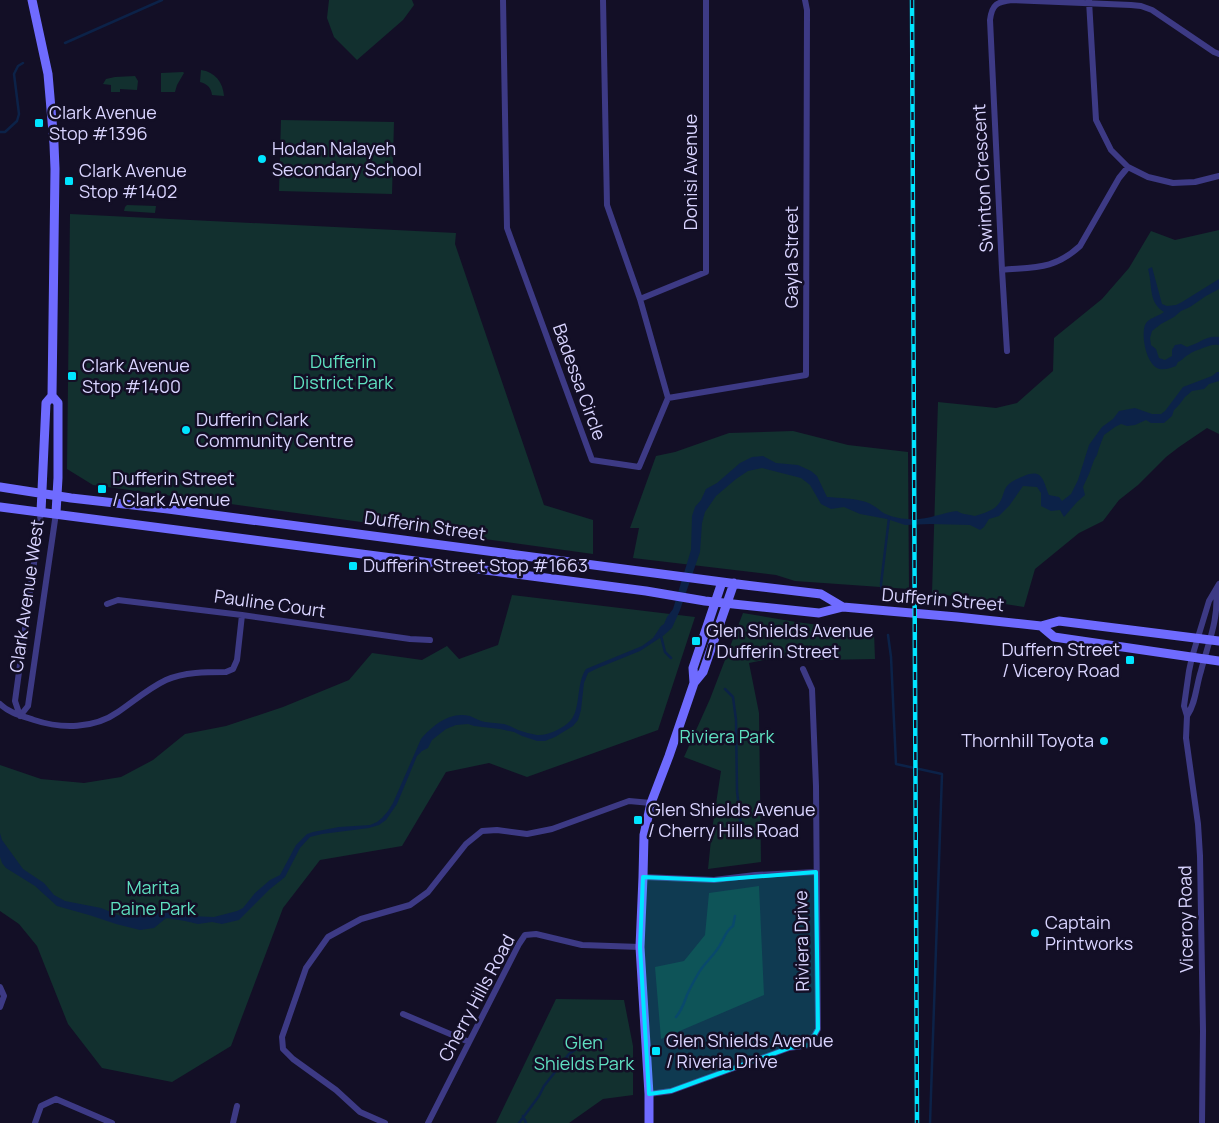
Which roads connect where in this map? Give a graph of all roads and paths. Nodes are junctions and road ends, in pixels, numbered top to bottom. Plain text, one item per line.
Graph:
1 (32, 0) edge
2 (503, 0) edge
3 (603, 0) edge
4 (706, 0) edge
5 (805, 0) edge
6 (1089, 2) edge
7 (1219, 54) edge
8 (1128, 167) junction
9 (1219, 176) edge
10 (1002, 270) junction
11 (640, 299) junction
12 (1007, 350) dead end
13 (52, 396) junction
14 (668, 398) junction
15 (0, 487) edge
16 (42, 493) junction
17 (58, 495) junction
18 (0, 507) edge
19 (41, 512) junction
20 (56, 514) junction
21 (722, 582) junction
22 (734, 583) junction
23 (1218, 587) edge
24 (715, 602) junction
25 (727, 603) junction
26 (107, 604) dead end
27 (843, 607) junction
28 (242, 614) junction
29 (1041, 626) junction
30 (1198, 639) junction
31 (430, 640) dead end
32 (1215, 640) edge
33 (1192, 657) junction
34 (1204, 659) junction
35 (1219, 661) edge
36 (803, 669) dead end
37 (694, 683) junction
38 (0, 704) edge
39 (20, 716) junction
40 (1187, 716) junction
41 (651, 803) junction
42 (816, 872) junction
43 (643, 877) junction
44 (640, 947) junction
45 (0, 987) edge
46 (0, 1007) edge
47 (402, 1014) dead end
48 (469, 1042) junction
49 (649, 1094) junction
50 (237, 1106) dead end
51 (35, 1123) edge
52 (112, 1123) edge
53 (233, 1123) edge
54 (386, 1123) edge
55 (428, 1123) edge
56 (649, 1123) edge
57 (1202, 1123) edge

1 - 13 main road, Clark Avenue West
2 - 14 street, Badessa Circle
3 - 11 street
4 - 11 street, Donisi Avenue
5 - 14 street, Gayla Street
6 - 7 street
6 - 8 street
6 - 10 street, Swinton Crescent
8 - 9 street
8 - 10 street, Swinton Crescent
10 - 12 street
11 - 14 street
13 - 16 main road, Clark Avenue West
13 - 17 main road, Clark Avenue West
15 - 16 main road, Dufferin Street
16 - 17 main road, Dufferin Street
16 - 19 main road, Clark Avenue West
17 - 20 main road, Clark Avenue West
17 - 21 main road, Dufferin Street
18 - 19 main road, Dufferin Street
19 - 20 main road, Dufferin Street
19 - 39 street, Clark Avenue West
20 - 24 main road, Dufferin Street
20 - 39 street, Clark Avenue West
21 - 22 main road, Dufferin Street
21 - 24 main road
22 - 25 main road
22 - 27 main road, Dufferin Street
23 - 30 street, Viceroy Road
23 - 32 street, Viceroy Road
24 - 25 main road, Dufferin Street
24 - 37 main road
25 - 27 main road, Dufferin Street
25 - 37 main road
26 - 28 street, Pauline Court
27 - 29 main road, Dufferin Street
28 - 31 street, Pauline Court
28 - 39 street
29 - 30 main road, Dufferin Street
29 - 33 main road, Dufferin Street
30 - 32 main road, Dufferin Street
30 - 33 street, Viceroy Road
32 - 34 street, Viceroy Road
33 - 34 main road, Dufferin Street
33 - 40 street, Viceroy Road
34 - 35 main road, Dufferin Street
34 - 40 street, Viceroy Road
36 - 42 street, Riviera Drive
37 - 41 main road
38 - 39 street
40 - 57 street, Viceroy Road
41 - 43 main road
41 - 54 street
42 - 43 street
42 - 49 street, Riviera Drive
43 - 44 main road
44 - 48 street, Cherry Hills Road
44 - 49 main road
45 - 46 street
47 - 48 street
48 - 55 street, Cherry Hills Road
49 - 56 main road
50 - 53 street
51 - 52 street

